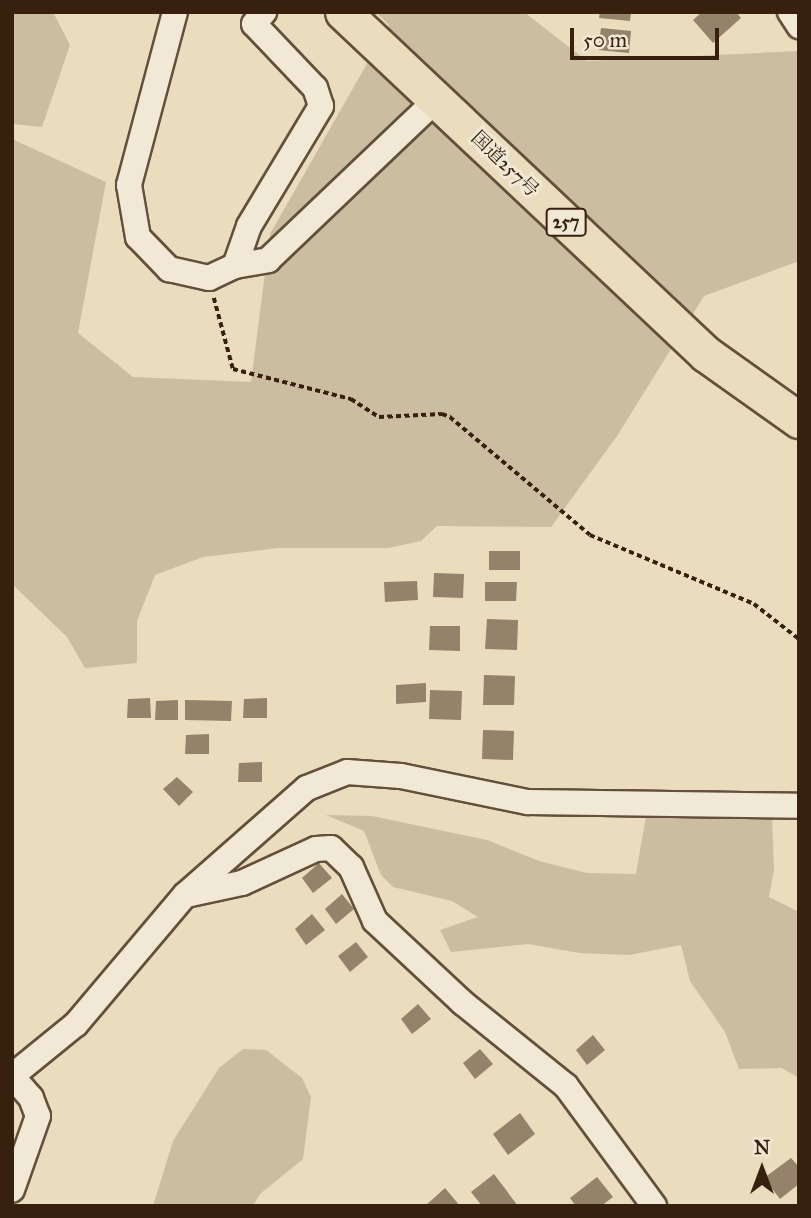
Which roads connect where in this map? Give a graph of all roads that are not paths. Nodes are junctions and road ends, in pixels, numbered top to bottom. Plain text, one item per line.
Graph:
1 (175, 12) edge
2 (264, 12) edge
3 (343, 12) edge
4 (790, 12) edge
5 (799, 26) edge
6 (437, 99) junction
7 (235, 266) junction
8 (799, 420) edge
9 (799, 806) edge
10 (185, 895) junction
11 (12, 1076) edge
12 (12, 1190) edge
13 (654, 1206) edge

1 - 7 street
2 - 7 street
3 - 6 highway, 国道257号 / 257
4 - 5 street
6 - 7 street
6 - 8 highway, 国道257号 / 257
9 - 10 street
10 - 11 street
10 - 13 street
11 - 12 street

